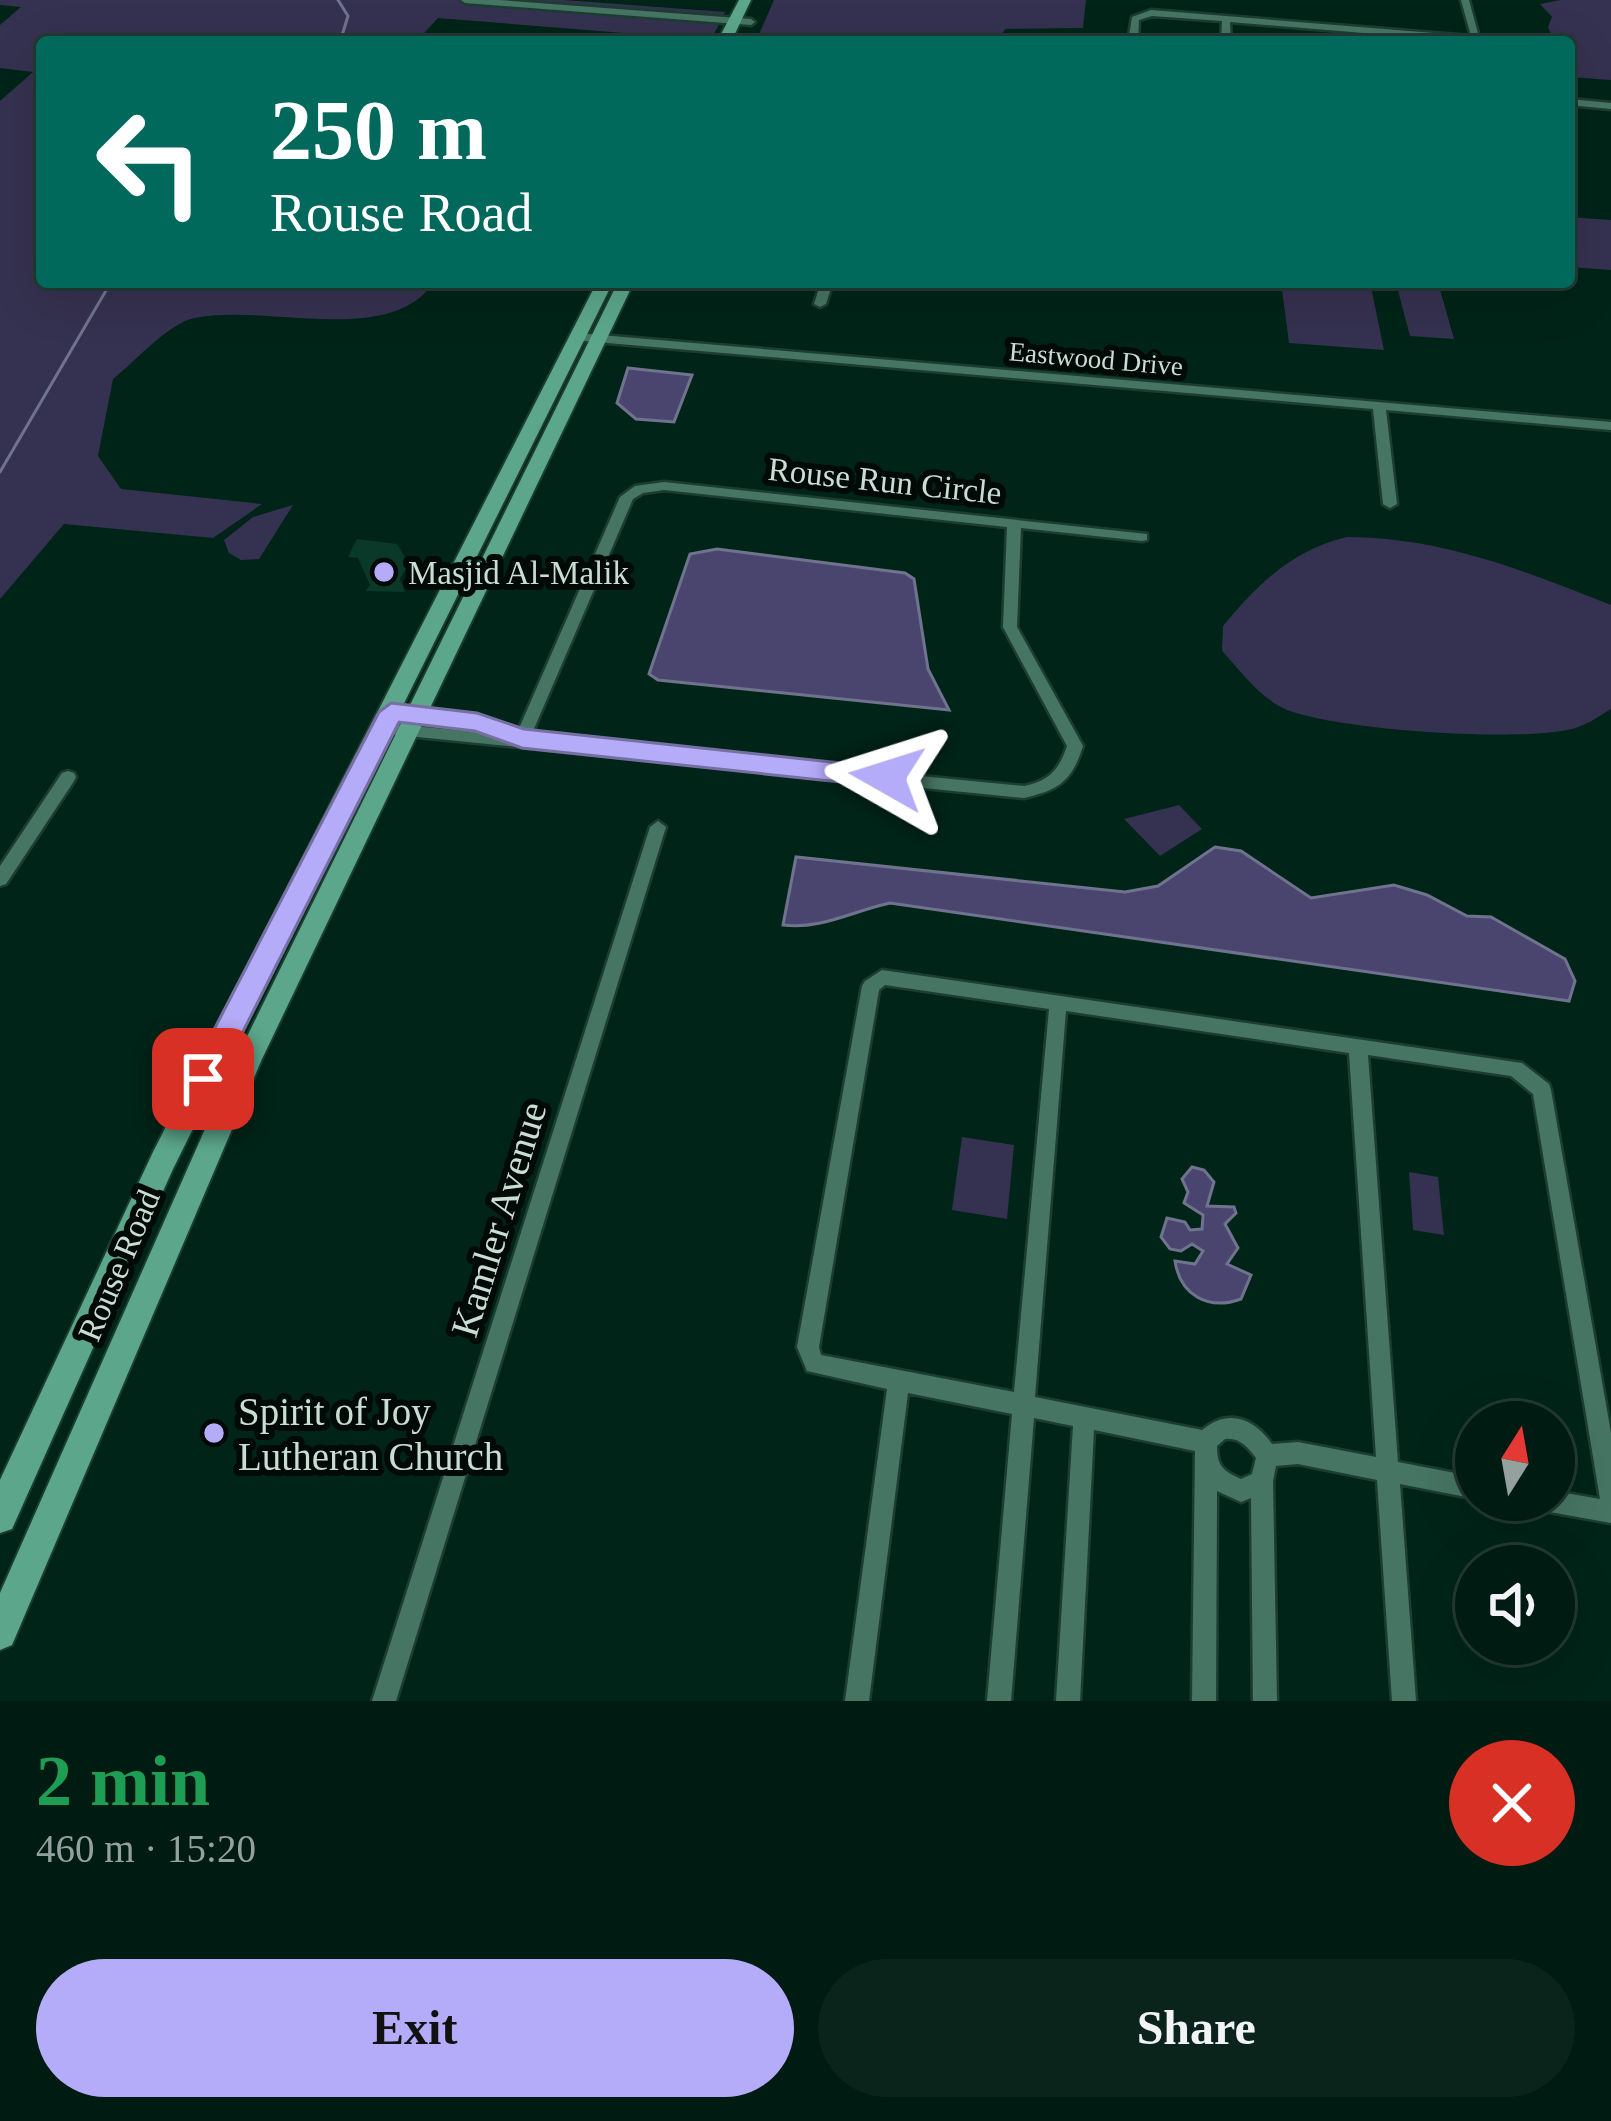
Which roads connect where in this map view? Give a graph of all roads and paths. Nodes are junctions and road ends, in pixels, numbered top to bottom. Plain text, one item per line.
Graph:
1 (465, 0) edge
2 (746, 0) edge
3 (761, 0) edge
4 (1465, 0) edge
5 (1226, 18) junction
6 (743, 21) junction
7 (1318, 25) junction
8 (729, 36) edge
9 (742, 36) edge
10 (1133, 36) edge
11 (1226, 36) edge
12 (1319, 36) edge
13 (1404, 36) edge
14 (1474, 36) edge
15 (1575, 103) edge
16 (1611, 106) edge
17 (603, 288) edge
18 (622, 288) edge
19 (825, 288) edge
20 (820, 304) dead end
21 (588, 338) junction
22 (1378, 407) junction
23 (1611, 426) edge
24 (1390, 504) dead end
25 (1014, 524) junction
26 (1142, 537) dead end
27 (400, 722) junction
28 (522, 739) junction
29 (68, 777) dead end
30 (658, 827) dead end
31 (0, 879) edge
32 (1058, 1003) junction
33 (1358, 1046) junction
34 (899, 1383) junction
35 (1024, 1405) junction
36 (1084, 1417) junction
37 (1206, 1442) junction
38 (1208, 1468) junction
39 (1265, 1468) junction
40 (1389, 1473) junction
41 (1455, 1484) edge
42 (1611, 1498) edge
43 (1575, 1506) edge
44 (1611, 1512) edge
45 (0, 1517) edge
46 (0, 1633) edge
47 (384, 1701) edge
48 (857, 1701) edge
49 (999, 1701) edge
50 (1068, 1701) edge
51 (1204, 1701) edge
52 (1265, 1701) edge
53 (1404, 1701) edge

1 - 6 street
2 - 6 street
3 - 6 street
4 - 14 street
5 - 7 street
5 - 10 street
5 - 11 street
6 - 8 street
6 - 9 street
7 - 12 street
7 - 13 street
15 - 16 street
17 - 21 street, Rouse Road
18 - 21 street, Rouse Road
19 - 20 street
21 - 22 street, Eastwood Drive
21 - 27 street, Rouse Road
22 - 23 street, Eastwood Drive
22 - 24 street
25 - 26 street
25 - 28 street, Rouse Run Circle
25 - 28 street, Rouse Run Circle
27 - 28 street, Rouse Run Circle
27 - 45 street, Rouse Road
27 - 46 street, Rouse Road
29 - 31 street
30 - 47 street, Kamler Avenue
32 - 33 street
32 - 34 street
32 - 35 street
33 - 40 street
33 - 42 street
34 - 35 street
34 - 48 street
35 - 36 street
35 - 49 street
36 - 37 street
36 - 50 street
37 - 38 street
37 - 39 street
38 - 39 street
38 - 51 street
39 - 40 street
39 - 52 street
40 - 41 street
40 - 53 street
43 - 44 street

